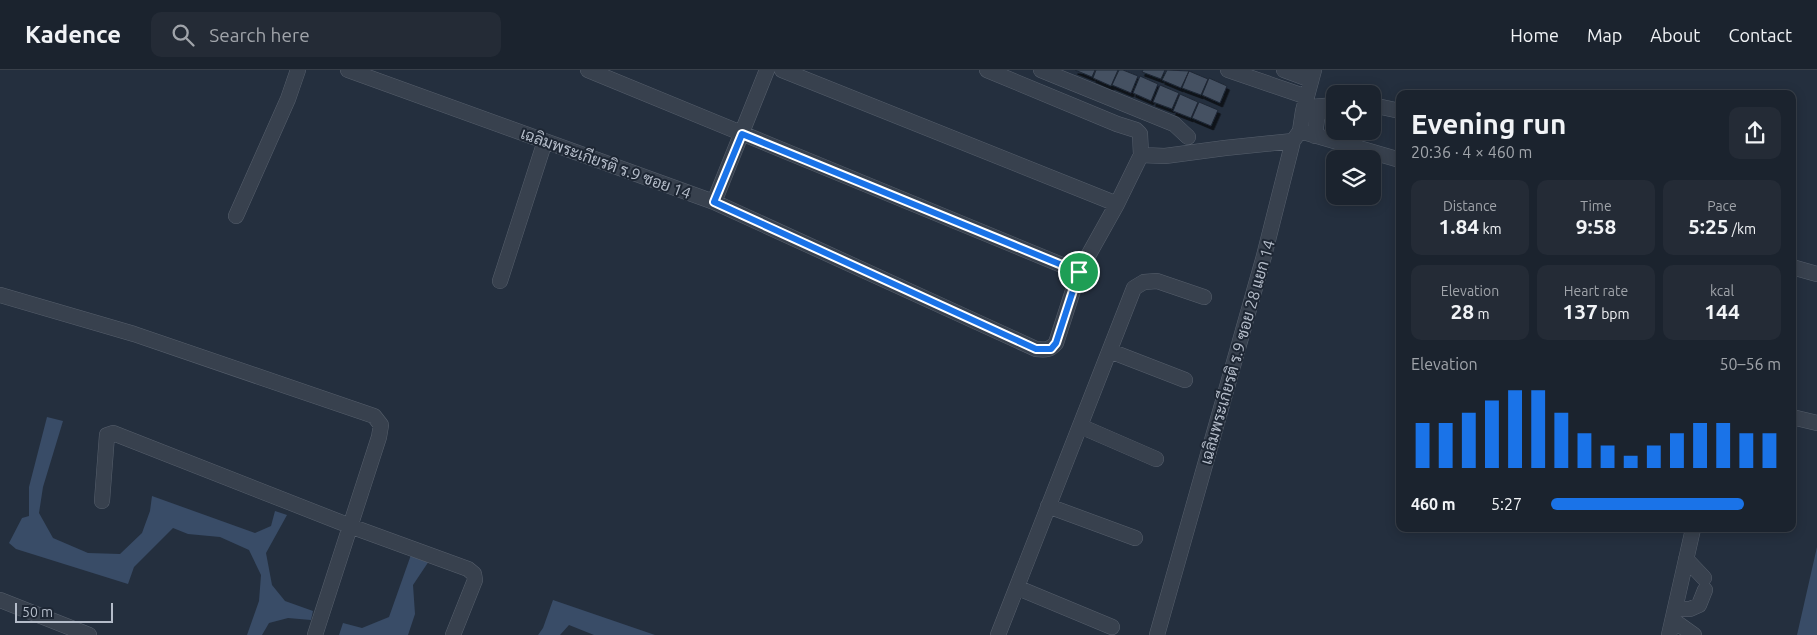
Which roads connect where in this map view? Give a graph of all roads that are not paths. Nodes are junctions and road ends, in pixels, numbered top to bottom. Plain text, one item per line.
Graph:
1 (298, 70) edge
2 (348, 70) edge
3 (588, 70) edge
4 (767, 70) edge
5 (782, 70) edge
6 (987, 70) edge
7 (1042, 70) edge
8 (1228, 70) edge
9 (1284, 70) edge
10 (379, 75) edge
11 (1313, 75) edge
12 (1305, 104) junction
13 (1326, 106) edge
14 (1381, 107) edge
15 (1326, 109) edge
16 (1396, 110) edge
17 (742, 134) junction
18 (1296, 136) junction
19 (1315, 136) junction
20 (1188, 137) dead end
21 (545, 141) junction
22 (1141, 155) junction
23 (1396, 159) edge
24 (714, 202) junction
25 (1117, 204) junction
26 (236, 216) dead end
27 (1796, 268) edge
28 (1079, 272) junction
29 (1817, 274) edge
30 (500, 281) dead end
31 (0, 295) edge
32 (1204, 297) dead end
33 (1110, 351) junction
34 (1185, 380) dead end
35 (1796, 418) edge
36 (1817, 423) edge
37 (1080, 426) junction
38 (1156, 459) dead end
39 (102, 501) dead end
40 (1048, 506) junction
41 (350, 526) junction
42 (1692, 532) edge
43 (1134, 538) dead end
44 (1686, 559) junction
45 (1018, 588) junction
46 (0, 600) edge
47 (1674, 614) junction
48 (1112, 626) dead end
49 (89, 635) edge
50 (316, 635) edge
51 (453, 635) edge
52 (998, 635) edge
53 (1157, 635) edge
54 (1669, 635) edge
55 (1694, 635) edge

1 - 26 street
2 - 10 street, เฉลิมพระเกียรติ ร.9 ซอย 14
3 - 17 street
4 - 17 street
5 - 25 street
6 - 22 street
7 - 20 street
8 - 12 street
9 - 11 street
10 - 21 street, เฉลิมพระเกียรติ ร.9 ซอย 14
11 - 12 street, เฉลิมพระเกียรติ ร.9 ซอย 28 แยก 14
12 - 13 street
12 - 18 street, เฉลิมพระเกียรติ ร.9 ซอย 28 แยก 14
14 - 16 street
15 - 19 street
17 - 24 street
17 - 28 street
18 - 19 street
18 - 22 street
18 - 53 street, เฉลิมพระเกียรติ ร.9 ซอย 28 แยก 14
19 - 23 street
21 - 24 street, เฉลิมพระเกียรติ ร.9 ซอย 14
21 - 30 street
22 - 25 street
24 - 28 street, เฉลิมพระเกียรติ ร.9 ซอย 14
25 - 28 street
27 - 29 street
31 - 41 street
32 - 33 street
33 - 34 street
33 - 37 street
35 - 36 street
37 - 38 street
37 - 40 street
39 - 41 street
40 - 43 street
40 - 45 street
41 - 50 street
41 - 51 street
42 - 44 street
44 - 47 street
44 - 47 street
45 - 48 street
45 - 52 street
46 - 49 street
47 - 54 street
47 - 55 street

